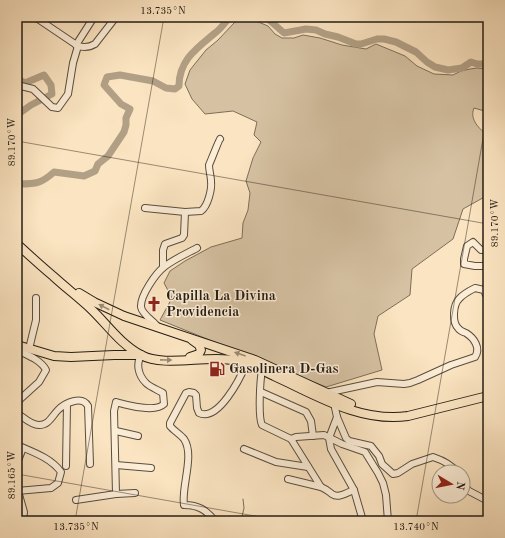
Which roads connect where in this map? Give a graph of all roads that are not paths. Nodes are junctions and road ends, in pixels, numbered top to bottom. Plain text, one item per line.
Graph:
1 (35, 17) edge
2 (94, 17) edge
3 (116, 17) edge
4 (77, 46) junction
5 (17, 85) edge
6 (220, 139) dead end
7 (145, 208) dead end
8 (185, 212) junction
9 (17, 238) edge
10 (17, 244) edge
11 (197, 248) dead end
12 (488, 250) edge
13 (488, 266) edge
14 (163, 267) junction
15 (488, 295) edge
16 (36, 298) dead end
17 (158, 328) junction
18 (111, 330) junction
19 (171, 332) junction
20 (181, 335) junction
21 (124, 344) junction
22 (17, 345) edge
23 (29, 349) junction
24 (17, 350) edge
25 (111, 355) junction
26 (141, 355) junction
27 (184, 360) junction
28 (246, 364) junction
29 (262, 370) junction
30 (488, 391) edge
31 (261, 392) junction
32 (326, 393) junction
33 (488, 396) edge
34 (17, 402) edge
35 (334, 403) junction
36 (67, 404) junction
37 (17, 413) edge
38 (337, 417) junction
39 (116, 431) junction
40 (138, 436) dead end
41 (312, 436) junction
42 (329, 438) junction
43 (291, 439) junction
44 (20, 447) edge
45 (244, 449) dead end
46 (17, 463) edge
47 (90, 464) dead end
48 (116, 464) junction
49 (447, 464) edge
50 (66, 466) dead end
51 (308, 467) junction
52 (151, 468) dead end
53 (288, 479) dead end
54 (321, 487) junction
55 (354, 490) junction
56 (18, 491) edge
57 (471, 492) edge
58 (135, 493) dead end
59 (116, 494) junction
60 (76, 500) dead end
61 (488, 501) edge
62 (24, 521) edge
63 (215, 521) edge
64 (363, 521) edge
65 (388, 521) edge

1 - 4 street
2 - 4 street
3 - 4 street
4 - 5 street
6 - 8 street
7 - 8 street
8 - 14 street
17 -> 9 main road
10 - 18 main road
11 - 14 street
12 - 13 street
14 - 17 street
15 - 32 street
16 - 23 street
17 - 19 main road
18 - 19 main road
18 - 21 main road
19 - 20 main road
20 - 27 main road
32 -> 20 main road
21 - 25 main road
21 - 26 main road
22 - 23 main road
23 - 25 main road
24 - 34 street
25 - 26 main road
26 -> 27 main road
26 - 39 street
27 - 28 main road
28 - 29 main road
28 - 63 street
29 - 31 street
29 - 35 main road
30 - 32 main road
31 - 41 street
31 - 43 street
33 - 35 main road
35 - 38 street
36 - 37 street
36 - 47 street
36 - 50 street
38 - 42 street
38 - 49 street
39 - 40 street
39 - 48 street
41 - 42 street
41 - 43 street
42 - 55 street
42 - 65 street
43 - 51 street
44 - 46 street
44 - 56 street
45 - 51 street
48 - 52 street
48 - 59 street
51 - 54 street
53 - 54 street
54 - 55 street
55 - 64 street
56 - 62 street
57 - 61 street
58 - 59 street
59 - 60 street

